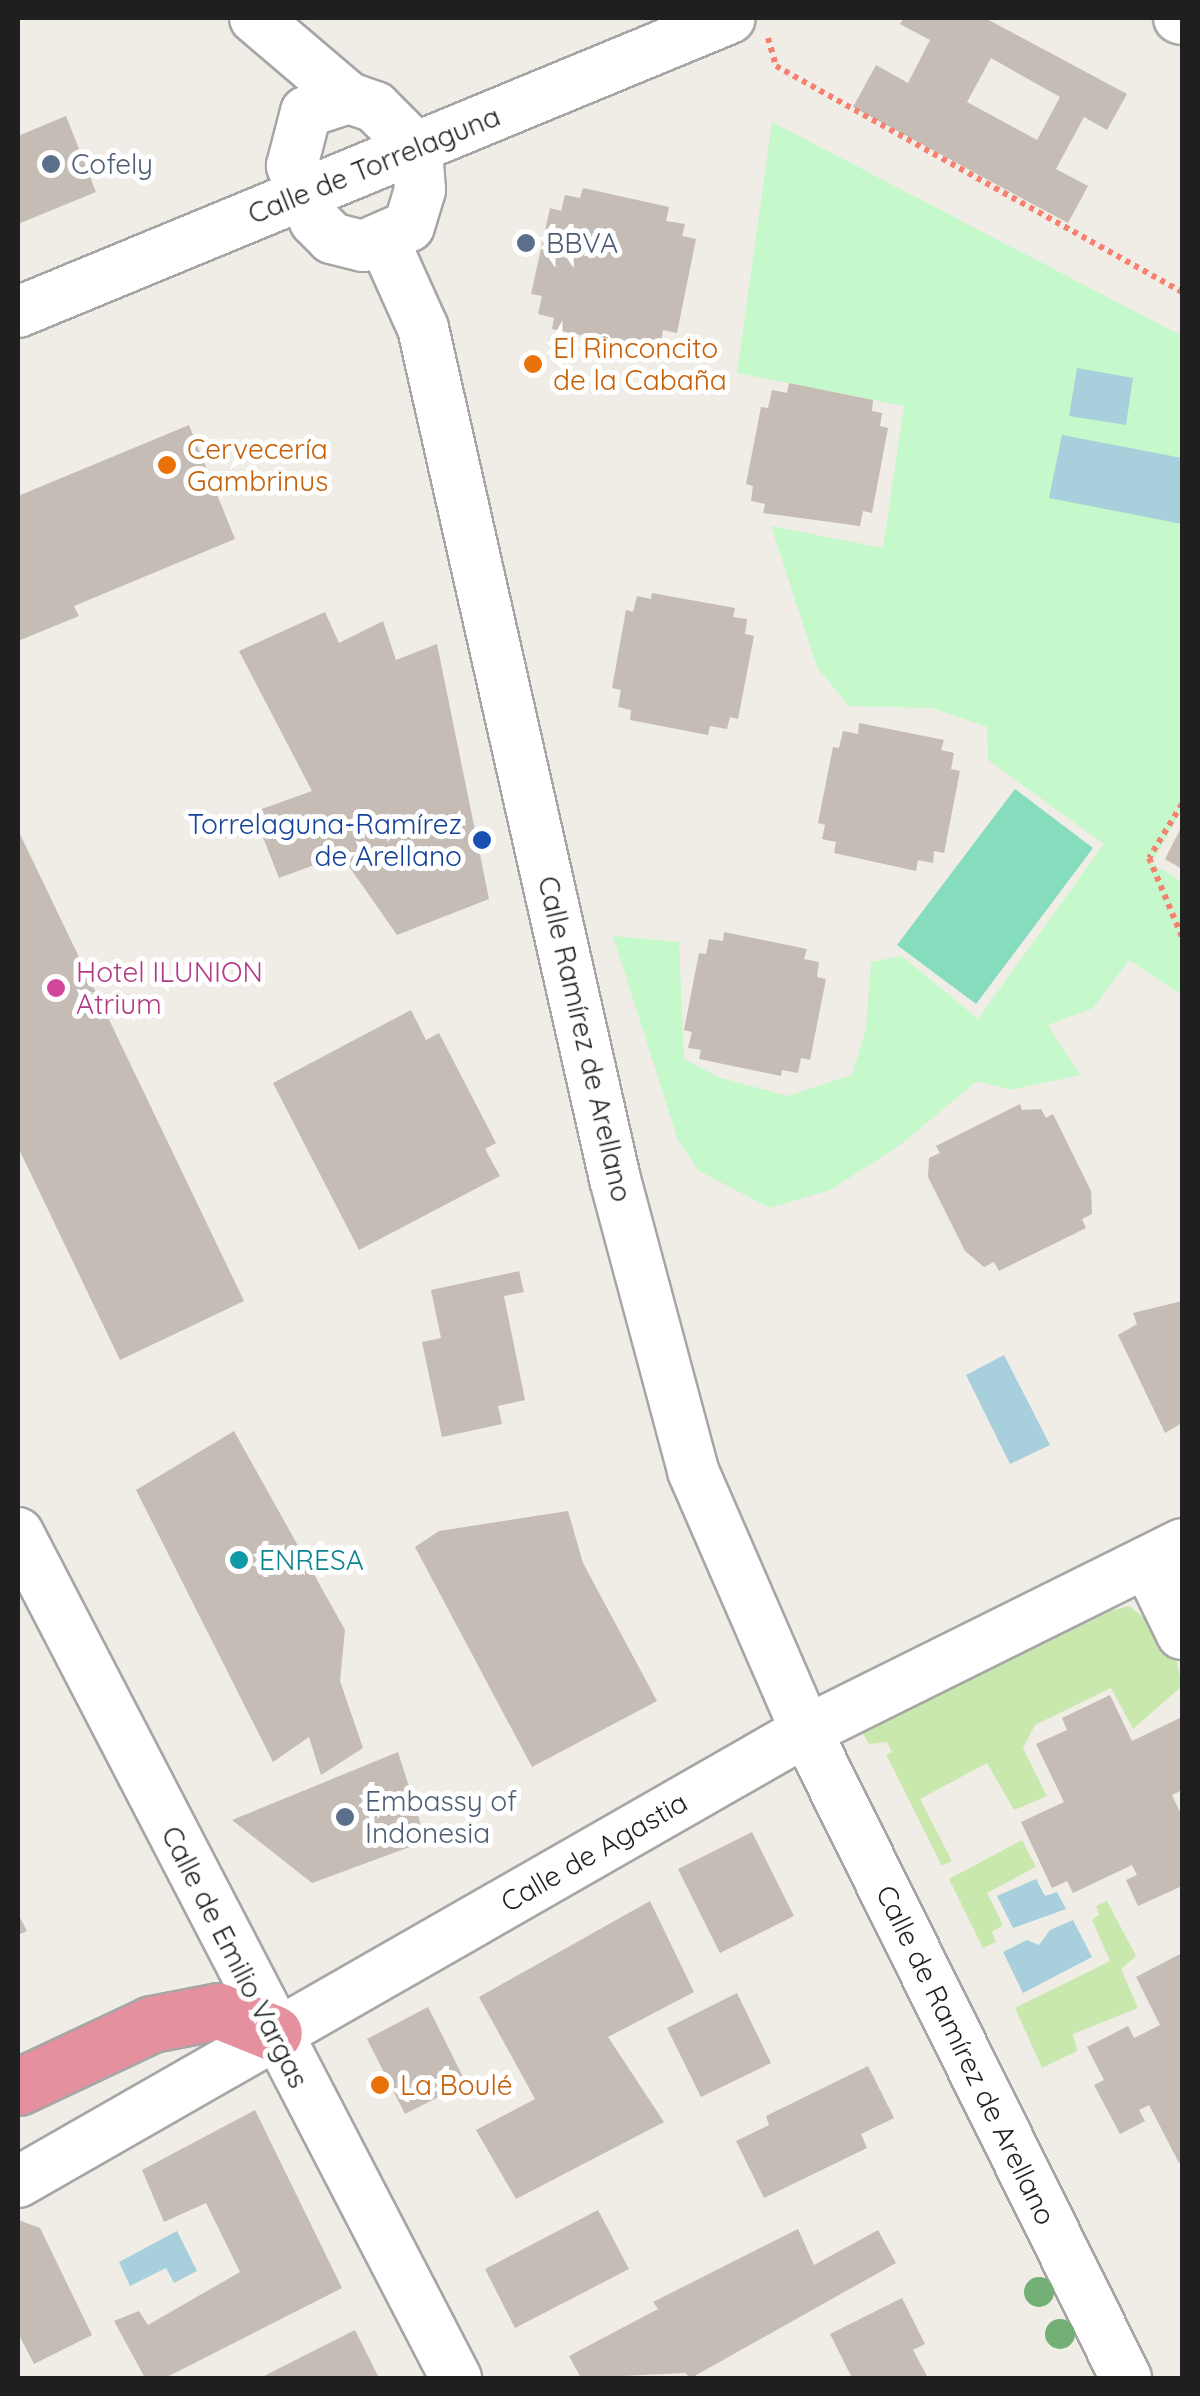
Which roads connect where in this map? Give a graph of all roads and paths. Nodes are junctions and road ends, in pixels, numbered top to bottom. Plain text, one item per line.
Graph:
1 (255, 18) edge
2 (748, 26) edge
3 (328, 105) junction
4 (417, 149) junction
5 (302, 196) junction
6 (396, 233) junction
7 (1182, 292) edge
8 (18, 312) edge
9 (1182, 804) edge
10 (1182, 937) edge
11 (18, 1533) edge
12 (1165, 1553) edge
13 (1182, 1634) edge
14 (806, 1731) junction
15 (274, 2034) junction
16 (18, 2087) edge
17 (18, 2182) edge
18 (456, 2378) edge
19 (1126, 2378) edge

1 - 3 street
2 - 4 street, Calle de Torrelaguna
2 - 7 path
3 - 4 street
3 - 5 street
4 - 5 street, Calle de Torrelaguna
4 - 6 street
5 - 6 street
5 - 8 street, Calle de Torrelaguna
6 - 14 street, Calle Ramírez de Arellano
9 - 10 path
11 - 15 street, Calle de Emilio Vargas
12 - 13 street
12 - 14 street, Calle de Agastia
14 - 15 street, Calle de Agastia
14 - 19 street, Calle de Ramírez de Arellano
15 - 16 highway
15 - 17 street, Calle de Agastia
15 - 18 street, Calle de Emilio Vargas

